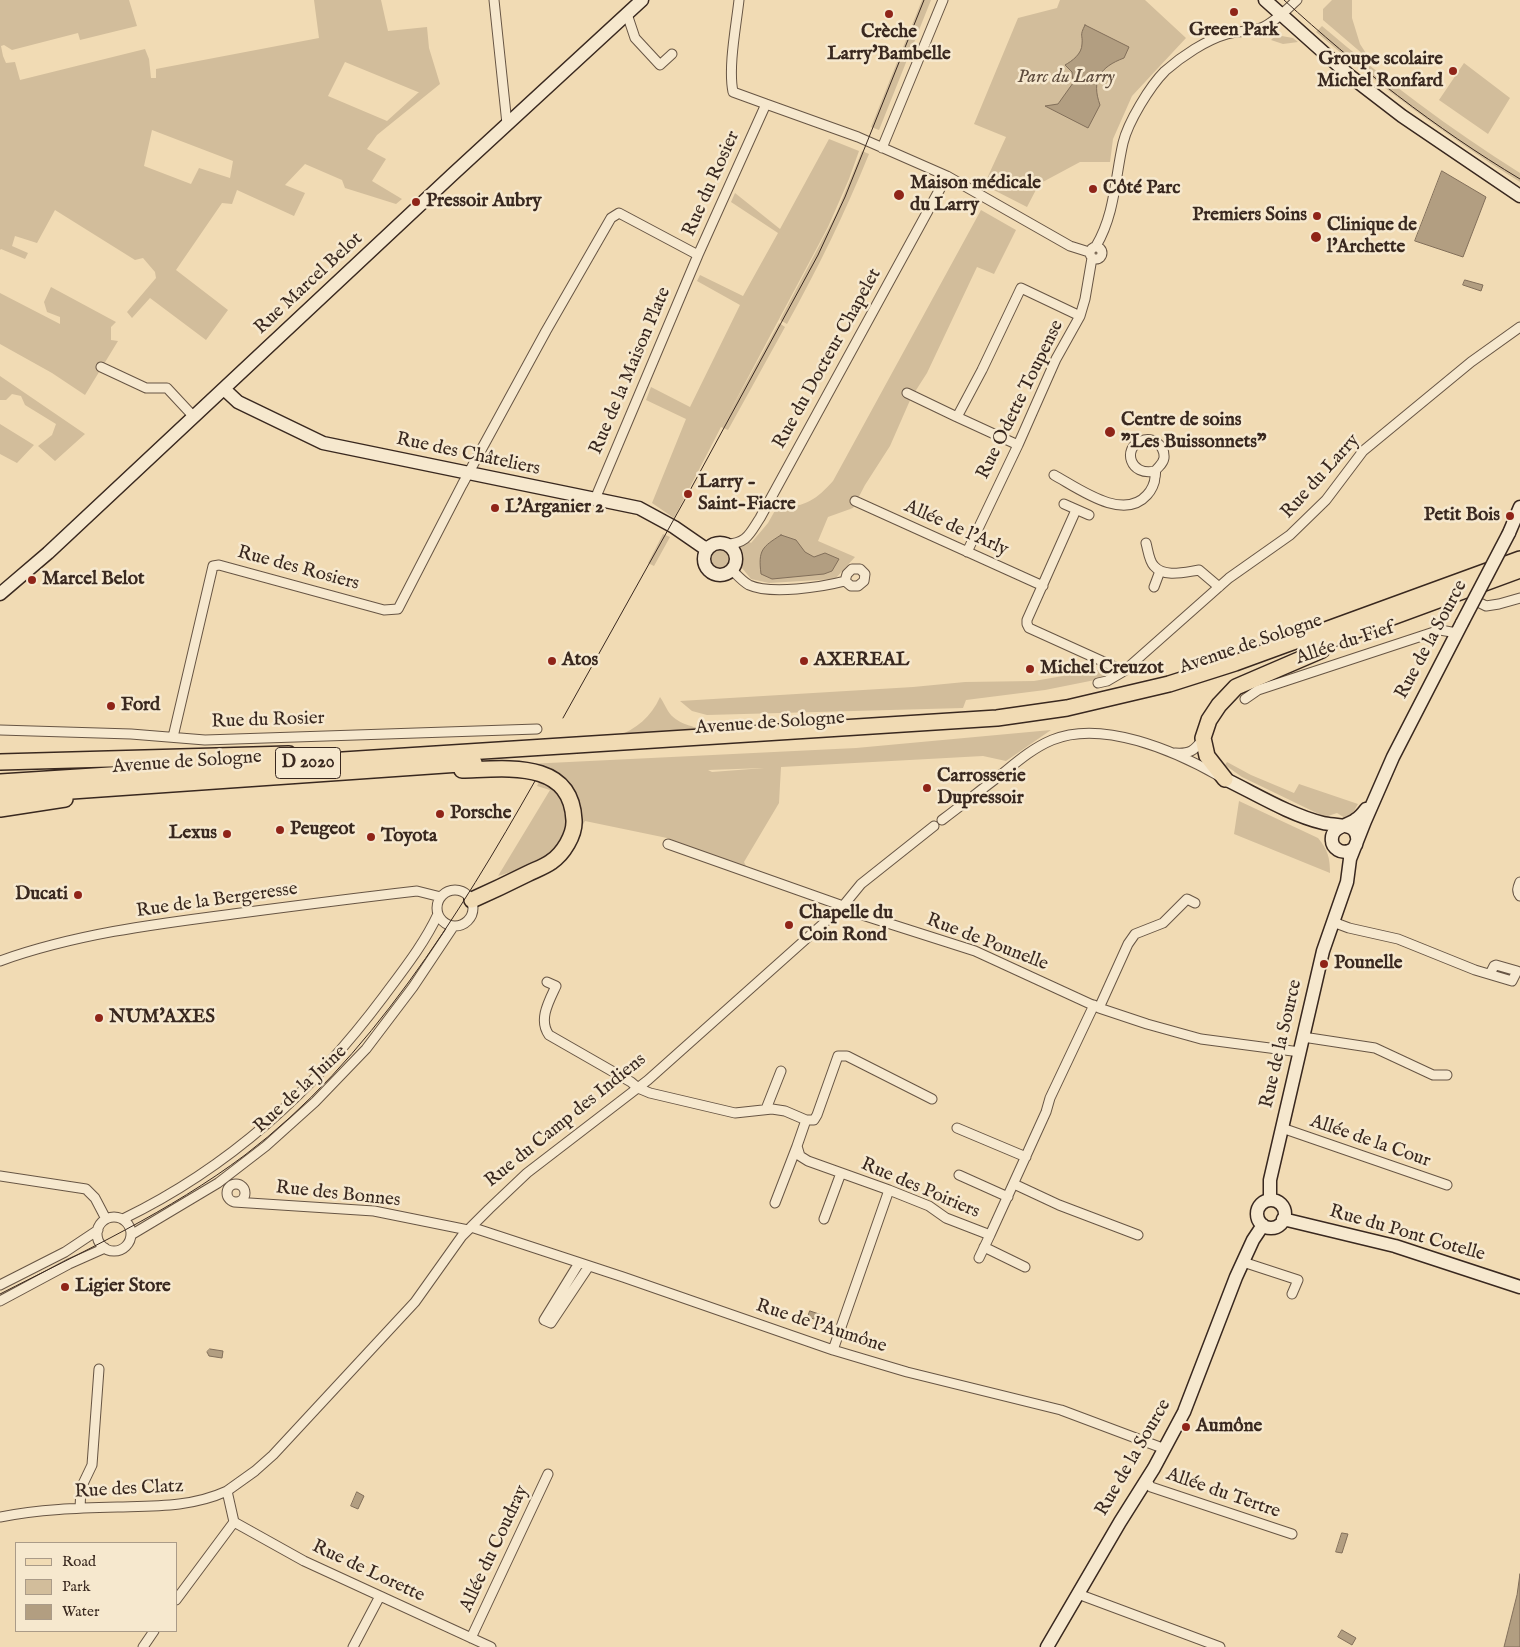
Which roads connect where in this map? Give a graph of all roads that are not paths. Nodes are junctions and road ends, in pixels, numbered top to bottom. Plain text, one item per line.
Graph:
1 (494, 0) edge
2 (642, 0) edge
3 (739, 0) edge
4 (943, 0) edge
5 (1265, 0) edge
6 (1297, 0) edge
7 (627, 14) junction
8 (1281, 15) junction
9 (672, 54) dead end
10 (766, 104) junction
11 (507, 124) junction
12 (882, 148) junction
13 (947, 176) junction
14 (1520, 196) edge
15 (1092, 252) junction
16 (698, 255) junction
17 (1080, 316) junction
18 (1520, 327) edge
19 (101, 367) dead end
20 (224, 389) junction
21 (907, 392) dead end
22 (957, 416) junction
23 (194, 417) junction
24 (1018, 445) junction
25 (1155, 471) dead end
26 (468, 474) junction
27 (1054, 475) dead end
28 (595, 499) junction
29 (855, 501) dead end
30 (1064, 504) dead end
31 (1520, 507) edge
32 (1076, 510) junction
33 (1089, 515) dead end
34 (1146, 543) dead end
35 (726, 544) junction
36 (708, 548) junction
37 (967, 552) junction
38 (1520, 559) edge
39 (732, 570) junction
40 (1520, 570) edge
41 (1160, 571) junction
42 (845, 581) dead end
43 (1043, 586) junction
44 (1154, 587) dead end
45 (1219, 587) junction
46 (0, 594) edge
47 (1520, 598) edge
48 (1441, 599) junction
49 (1474, 600) junction
50 (1460, 628) junction
51 (1124, 671) junction
52 (1098, 684) dead end
53 (1245, 699) dead end
54 (538, 729) dead end
55 (0, 730) edge
56 (173, 737) junction
57 (1204, 738) junction
58 (616, 744) junction
59 (1172, 753) junction
60 (93, 760) junction
61 (0, 762) edge
62 (0, 768) edge
63 (331, 772) junction
64 (1225, 779) junction
65 (0, 782) edge
66 (161, 785) junction
67 (1378, 792) junction
68 (0, 796) edge
69 (0, 809) edge
70 (1310, 820) junction
71 (1345, 826) junction
72 (668, 844) dead end
73 (1333, 844) junction
74 (1356, 845) junction
75 (1520, 882) edge
76 (1520, 896) edge
77 (441, 897) junction
78 (1340, 898) junction
79 (472, 900) junction
80 (1195, 903) dead end
81 (844, 906) junction
82 (438, 914) junction
83 (1333, 922) junction
84 (453, 926) junction
85 (0, 961) edge
86 (1490, 974) dead end
87 (547, 982) dead end
88 (1097, 1006) junction
89 (1303, 1038) junction
90 (1300, 1052) junction
91 (782, 1071) dead end
92 (1447, 1075) dead end
93 (638, 1088) junction
94 (932, 1099) dead end
95 (766, 1109) junction
96 (806, 1120) junction
97 (957, 1128) dead end
98 (1282, 1128) junction
99 (797, 1146) junction
100 (1026, 1157) junction
101 (841, 1173) junction
102 (959, 1175) dead end
103 (0, 1176) edge
104 (1014, 1184) junction
105 (1448, 1186) dead end
106 (889, 1190) junction
107 (1008, 1197) junction
108 (1270, 1200) junction
109 (234, 1202) dead end
110 (775, 1203) dead end
111 (106, 1219) junction
112 (122, 1219) junction
113 (824, 1219) dead end
114 (1283, 1219) junction
115 (1262, 1225) junction
116 (469, 1229) junction
117 (98, 1230) junction
118 (131, 1235) junction
119 (990, 1235) junction
120 (1138, 1235) dead end
121 (984, 1247) junction
122 (105, 1248) junction
123 (979, 1258) dead end
124 (1243, 1262) junction
125 (579, 1263) junction
126 (589, 1266) junction
127 (1025, 1268) dead end
128 (0, 1285) edge
129 (1520, 1287) edge
130 (1292, 1294) dead end
131 (0, 1301) edge
132 (833, 1350) junction
133 (99, 1369) dead end
134 (1164, 1449) junction
135 (548, 1474) dead end
136 (1146, 1480) junction
137 (227, 1491) junction
138 (80, 1508) junction
139 (0, 1516) edge
140 (234, 1522) junction
141 (1292, 1534) dead end
142 (1078, 1594) junction
143 (380, 1596) junction
144 (178, 1597) edge
145 (153, 1632) edge
146 (471, 1638) junction
147 (144, 1647) edge
148 (353, 1647) edge
149 (491, 1647) edge
150 (1047, 1647) edge
151 (1220, 1647) edge

1 - 11 street
2 - 7 main road, Rue Marcel Belot
3 - 10 street
4 - 12 street
5 - 8 main road
6 - 8 street, Rue Odette Toupense
7 - 9 street
7 - 11 main road, Rue Marcel Belot
8 - 14 main road
8 - 15 street, Rue Odette Toupense
10 - 12 street
10 - 16 street, Rue du Rosier
11 - 20 main road, Rue Marcel Belot
12 - 13 street
13 - 15 street
13 - 35 street, Rue du Docteur Chapelet
15 - 17 street, Rue Odette Toupense
16 - 26 street, Rue du Rosier
16 - 28 street, Rue de la Maison Plate
17 - 22 street
17 - 24 street, Rue Odette Toupense
18 - 45 street, Rue du Larry
19 - 23 street
20 - 23 main road, Rue Marcel Belot
20 - 26 main road, Rue des Châteliers
21 - 22 street
22 - 24 street
23 - 46 main road, Rue Marcel Belot
24 - 37 street, Rue Odette Toupense
25 - 27 street
26 - 28 main road, Rue des Châteliers
26 - 56 street, Rue des Rosiers
28 - 36 main road, Rue des Châteliers
29 - 37 street, Allée de l'Arly
30 - 32 street
31 - 49 main road, Rue de la Source, bridge
32 - 33 street
32 - 43 street
34 - 41 street
35 - 36 main road
35 - 39 main road
36 - 39 main road
37 - 43 street, Allée de l'Arly
38 - 58 main road, Avenue de Sologne
39 - 42 street
40 - 48 main road, Avenue de Sologne
41 - 44 street
41 - 45 street
43 - 51 street
45 - 51 street, Rue du Larry
47 - 49 street
48 - 57 main road
48 - 63 main road, Avenue de Sologne
49 - 50 main road, Rue de la Source, bridge
50 - 53 street, Allée du Fief
50 - 67 main road, Rue de la Source
51 - 52 street, Rue du Larry
54 - 56 street, Rue du Rosier
55 - 56 street, Rue du Rosier
57 - 59 street
57 - 64 main road
58 - 60 main road
58 - 65 main road, Avenue de Sologne / D 2020
59 - 64 street, Rue du Camp des Indiens
59 - 81 street, Rue du Camp des Indiens
60 - 61 main road
60 - 62 main road
63 - 66 main road, Avenue de Sologne / D 2020
63 - 79 main road
64 - 70 main road, Rue du Camp des Indiens
66 - 68 main road, Avenue de Sologne / D 2020
66 - 69 main road
67 - 71 main road, Rue de la Source
67 - 74 main road, Rue de la Source
70 - 71 main road, Rue du Camp des Indiens
70 - 73 main road, Rue du Camp des Indiens
71 - 73 main road, Rue de la Source
71 - 74 main road
72 - 81 street, Rue de Pounelle
73 - 74 main road
73 - 78 main road, Rue de la Source
74 - 78 main road, Rue de la Source
75 - 76 street
77 - 79 street
77 - 82 street
77 - 85 street, Rue de la Bergeresse
78 - 83 main road, Rue de la Source
79 - 84 street
80 - 88 street, Rue des Poiriers
81 - 88 street, Rue de Pounelle
81 - 93 street, Rue du Camp des Indiens
82 - 84 street
82 - 112 street, Rue de la Juine
83 - 86 street
83 - 89 main road, Rue de la Source
84 - 118 street, Rue de la Juine
87 - 93 street
88 - 90 street, Rue de Pounelle
88 - 100 street, Rue des Poiriers
89 - 90 main road, Rue de la Source
89 - 92 street
90 - 98 main road, Rue de la Source
91 - 95 street
93 - 95 street
93 - 116 street, Rue du Camp des Indiens
94 - 96 street
95 - 96 street
96 - 99 street
97 - 100 street
98 - 105 street, Allée de la Cour
98 - 108 main road, Rue de la Source
99 - 101 street, Rue des Poiriers
99 - 110 street
100 - 104 street, Rue des Poiriers
101 - 106 street, Rue des Poiriers
101 - 113 street
102 - 107 street
103 - 111 street
104 - 107 street, Rue des Poiriers
104 - 120 street
106 - 119 street, Rue des Poiriers
106 - 132 street
107 - 119 street, Rue des Poiriers
108 - 114 main road
108 - 115 main road
109 - 116 street, Rue des Bonnes
111 - 112 street, Rue de la Juine
111 - 117 street
112 - 118 street
114 - 115 main road
114 - 129 main road, Rue du Pont Cotelle
115 - 124 main road, Rue de la Source
116 - 125 street, Rue de l'Aumône
116 - 137 street, Rue du Camp des Indiens
117 - 122 street
117 - 128 street
118 - 122 street, Rue de la Juine
119 - 121 street
121 - 123 street
121 - 127 street
122 - 131 street, Rue de la Juine
124 - 130 street
124 - 134 main road, Rue de la Source
125 - 126 street, Rue de l'Aumône
125 - 126 street
126 - 132 street, Rue de l'Aumône
132 - 134 street, Rue de l'Aumône
133 - 138 street
134 - 136 main road, Rue de la Source
135 - 146 street, Allée du Coudray
136 - 141 street, Allée du Tertre
136 - 142 main road, Rue de la Source
137 - 138 street, Rue des Clatz
137 - 140 street
138 - 139 street, Rue des Clatz
140 - 143 street, Rue de Lorette
140 - 144 street
142 - 150 main road, Rue de la Source
142 - 151 street
143 - 146 street, Rue de Lorette
143 - 148 street
145 - 147 street
146 - 149 street, Rue de Lorette

